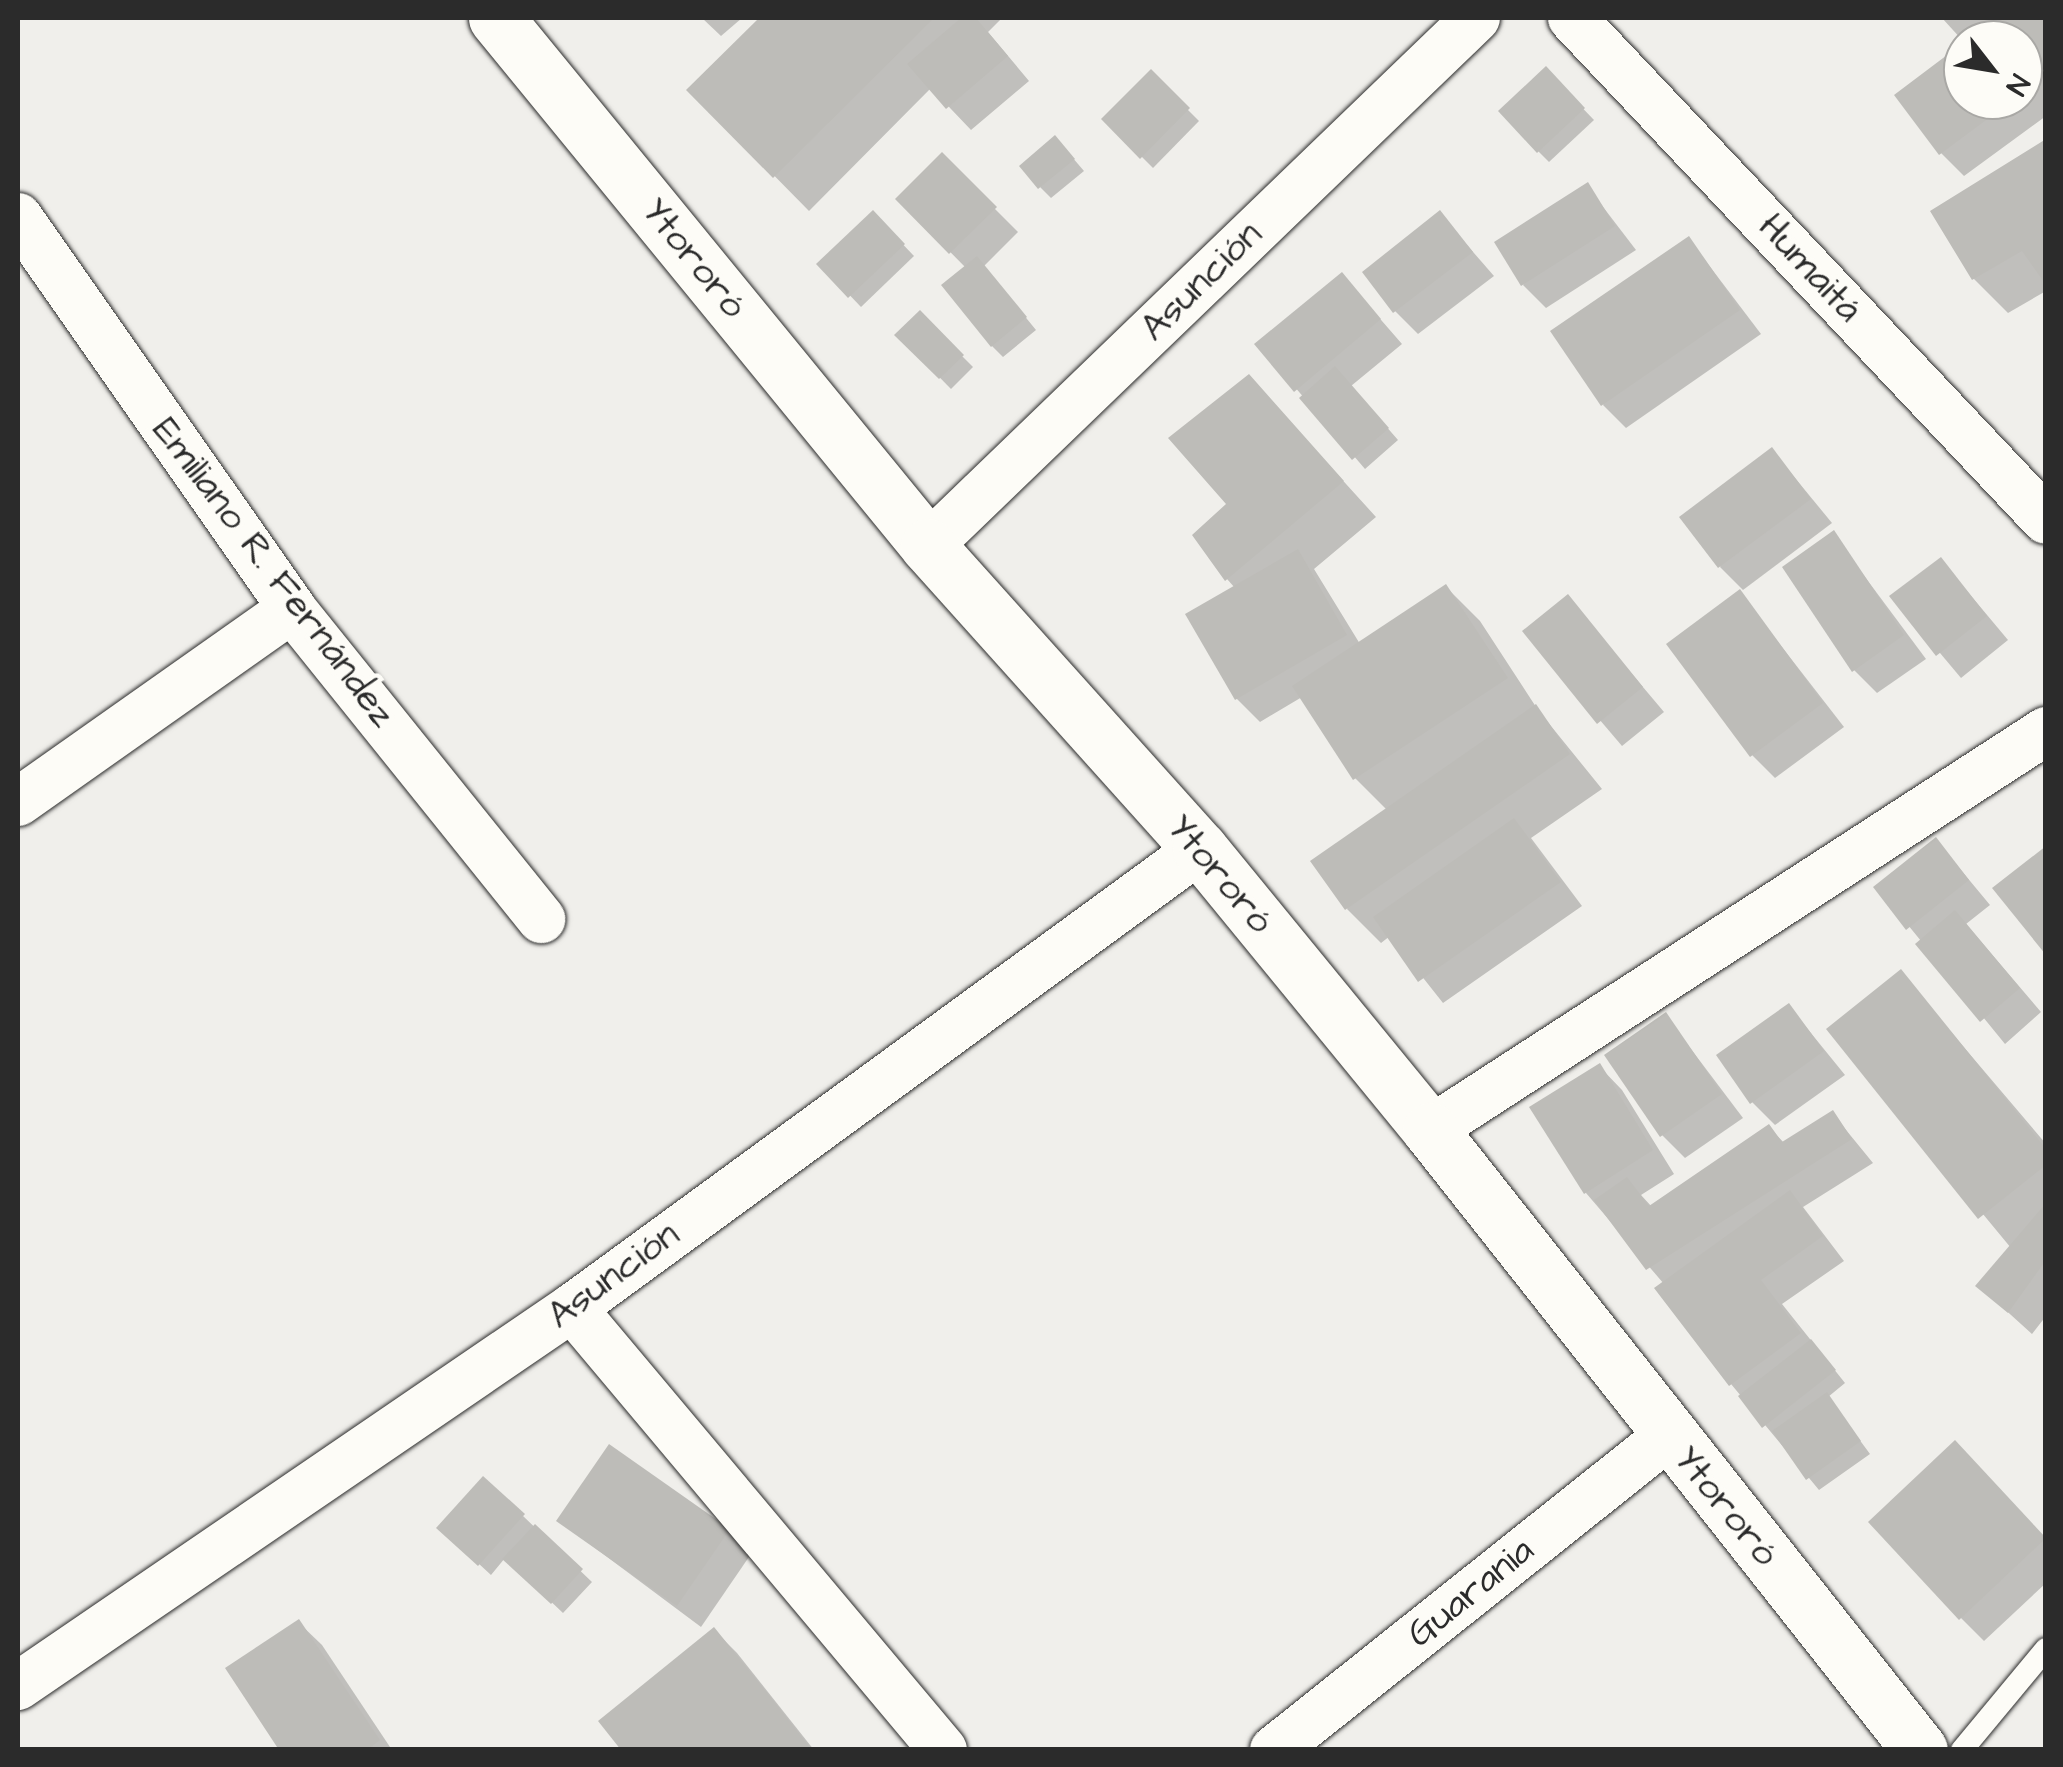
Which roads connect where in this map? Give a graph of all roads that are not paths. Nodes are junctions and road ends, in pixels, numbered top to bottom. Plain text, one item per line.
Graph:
1 (496, 18) edge
2 (1476, 18) edge
3 (1572, 18) edge
4 (18, 217) edge
5 (2046, 520) edge
6 (928, 546) junction
7 (292, 609) junction
8 (2046, 731) edge
9 (18, 802) edge
10 (1200, 850) junction
11 (541, 919) dead end
12 (1430, 1130) junction
13 (572, 1308) junction
14 (1668, 1436) junction
15 (2046, 1649) edge
16 (18, 1686) edge
17 (943, 1750) edge
18 (1274, 1750) edge
19 (1920, 1750) edge
20 (1962, 1750) edge

1 - 6 street, Ytororó
2 - 6 street, Asunción
3 - 5 street, Humaitá
4 - 7 street, Emiliano R. Fernández
6 - 10 street, Ytororó
7 - 9 street
7 - 11 street, Emiliano R. Fernández
8 - 12 street
10 - 12 street, Ytororó
10 - 13 street, Asunción
12 - 14 street, Ytororó
13 - 16 street, Asunción
13 - 17 street
14 - 18 street, Guarania
14 - 19 street, Ytororó
15 - 20 lane

